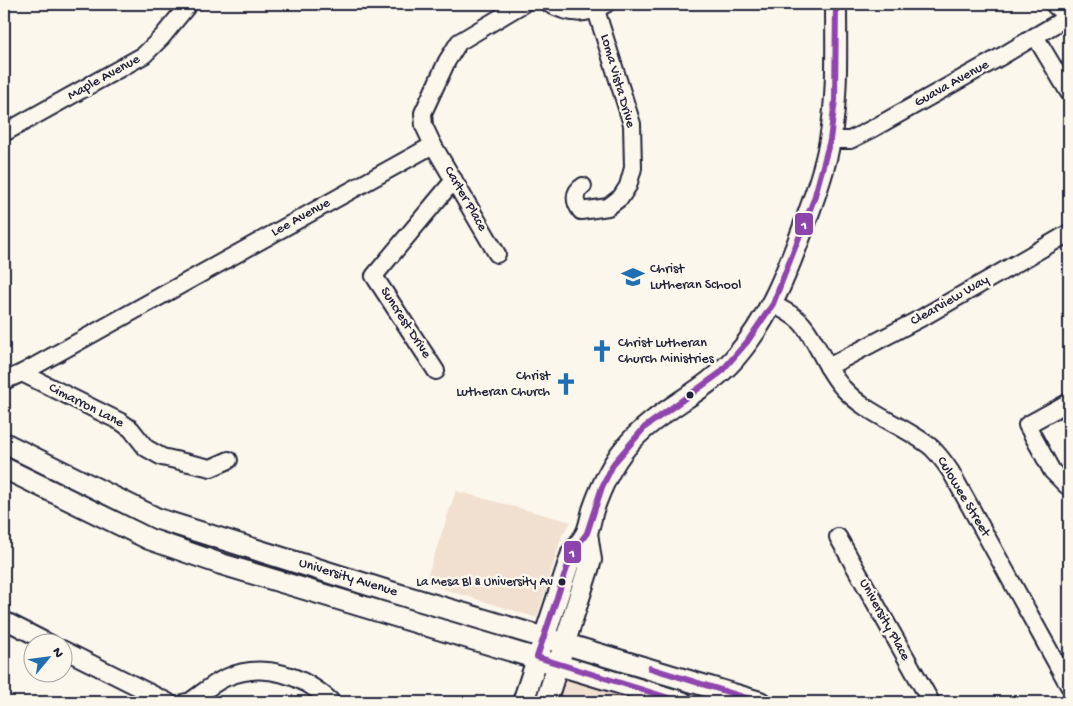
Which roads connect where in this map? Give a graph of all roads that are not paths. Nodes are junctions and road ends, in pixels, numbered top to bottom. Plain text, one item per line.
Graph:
1 (189, 4) edge
2 (523, 4) edge
3 (549, 4) edge
4 (836, 4) edge
5 (1056, 4) edge
6 (601, 7) edge
7 (1069, 16) edge
8 (1034, 36) junction
9 (1069, 93) edge
10 (4, 133) edge
11 (830, 140) junction
12 (433, 145) junction
13 (454, 180) junction
14 (583, 186) dead end
15 (1069, 233) edge
16 (497, 254) dead end
17 (773, 304) junction
18 (828, 367) junction
19 (436, 371) dead end
20 (22, 373) junction
21 (4, 381) edge
22 (1069, 402) edge
23 (4, 443) edge
24 (229, 460) dead end
25 (4, 468) edge
26 (1069, 486) edge
27 (587, 533) junction
28 (838, 537) dead end
29 (4, 620) edge
30 (31, 634) edge
31 (544, 637) junction
32 (565, 643) junction
33 (72, 654) edge
34 (537, 658) junction
35 (558, 664) junction
36 (1069, 686) edge
37 (168, 702) edge
38 (186, 702) edge
39 (332, 702) edge
40 (523, 702) edge
41 (546, 702) edge
42 (682, 702) edge
43 (760, 702) edge
44 (931, 702) edge

1 - 10 street, Maple Avenue
2 - 12 street
3 - 6 street
4 - 11 main road
5 - 7 main road
6 - 14 street, Loma Vista Drive
7 - 8 street, Guava Avenue
8 - 9 street
8 - 11 street, Guava Avenue
11 - 17 main road
12 - 13 street, Carter Place
12 - 20 street, Lee Avenue
13 - 16 street, Carter Place
13 - 19 street, Suncrest Drive
15 - 18 street, Clearview Way
17 - 18 street, Culowee Street
17 - 27 main road
18 - 36 street, Culowee Street
20 - 21 street, Lee Avenue
20 - 24 street, Cimarron Lane
22 - 26 street
23 - 31 main road, University Avenue
25 - 34 main road, University Avenue
27 - 31 main road
27 - 32 main road
28 - 44 street, University Place
29 - 30 street
31 - 32 main road, University Avenue
31 - 34 main road
32 - 35 main road
32 - 43 main road, University Avenue
33 - 37 street
34 - 35 main road, University Avenue
34 - 40 main road
35 - 41 main road
35 - 42 main road, University Avenue
38 - 39 street

